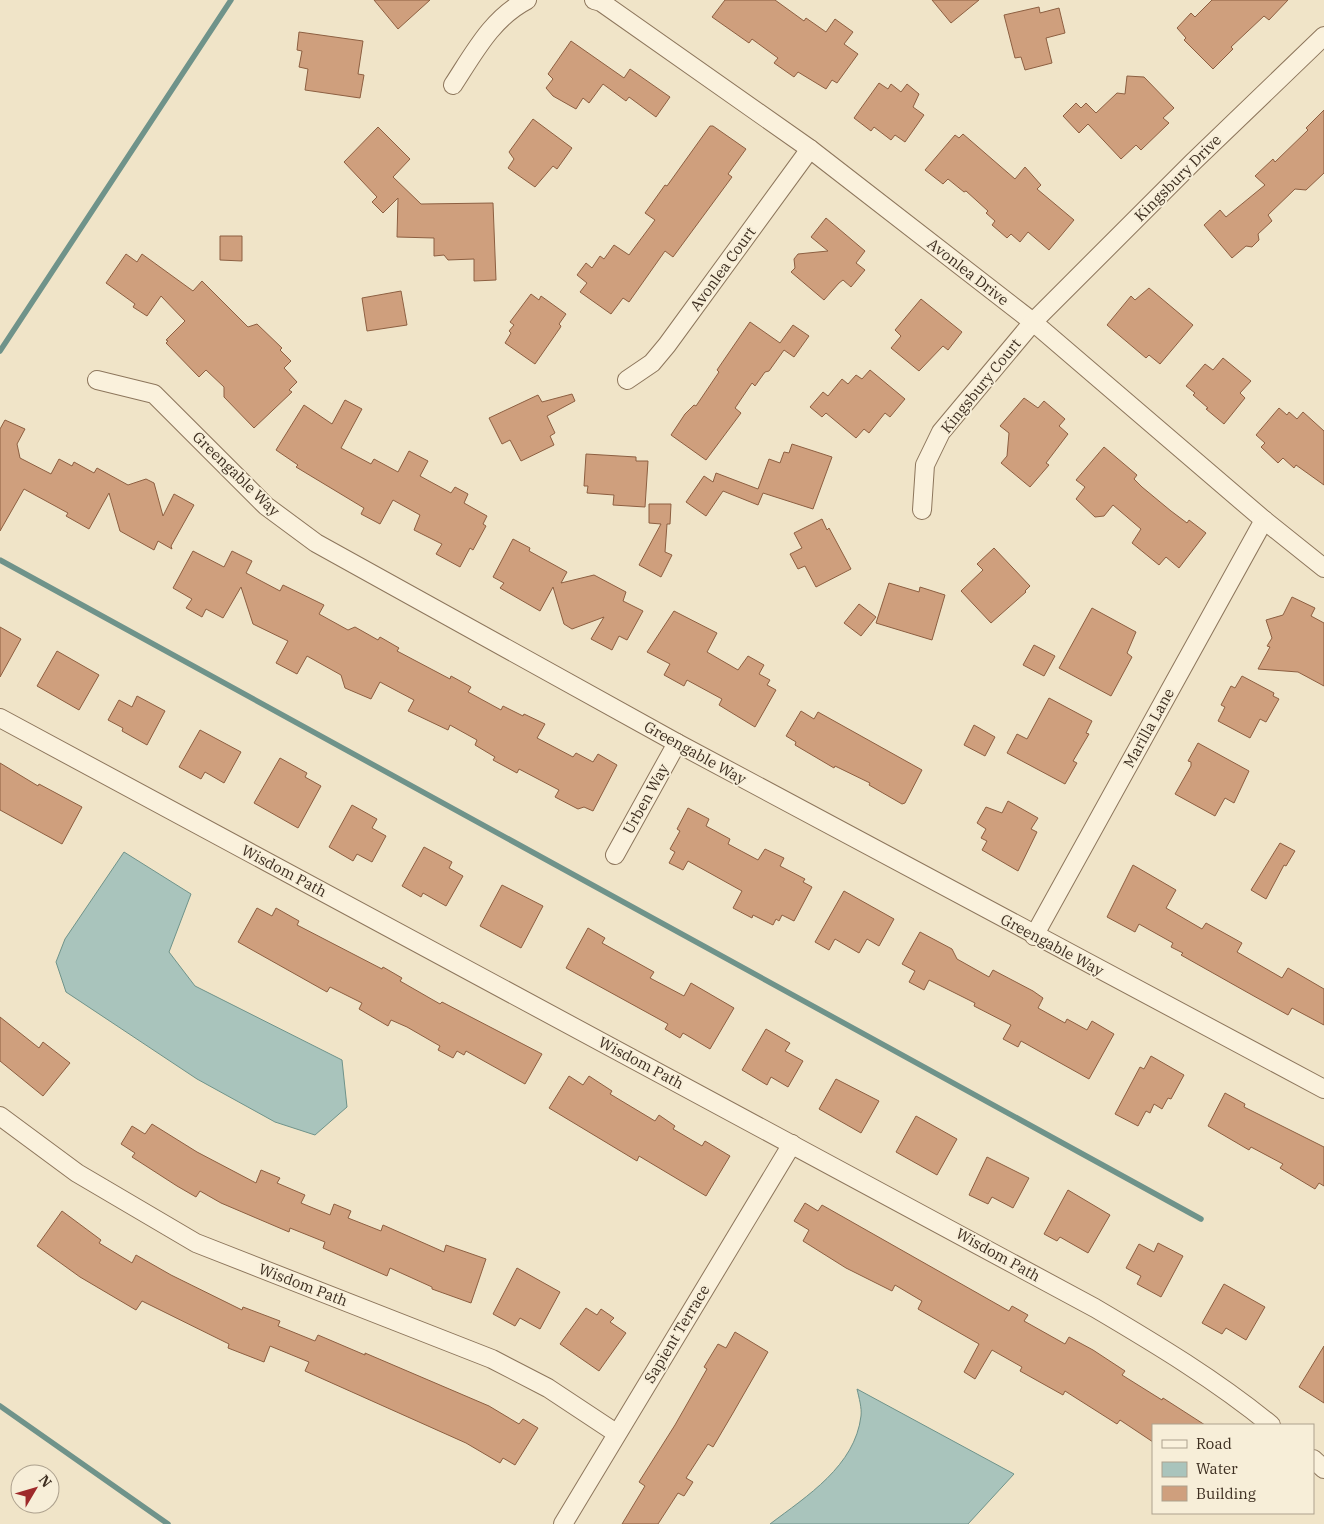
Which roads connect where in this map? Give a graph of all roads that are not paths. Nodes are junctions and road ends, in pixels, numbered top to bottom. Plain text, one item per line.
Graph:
1 (527, 0) edge
2 (594, 0) edge
3 (1324, 36) edge
4 (453, 85) dead end
5 (810, 150) junction
6 (1033, 322) junction
7 (97, 380) dead end
8 (627, 380) dead end
9 (922, 510) dead end
10 (1264, 520) junction
11 (1324, 568) edge
12 (0, 718) edge
13 (677, 743) junction
14 (616, 855) dead end
15 (1034, 936) junction
16 (1324, 1089) edge
17 (0, 1116) edge
18 (792, 1144) junction
19 (1270, 1424) edge
20 (616, 1433) junction
21 (1314, 1460) edge
22 (1324, 1469) edge
23 (563, 1524) edge

1 - 4 street
2 - 5 street, Avonlea Drive
3 - 6 street, Kingsbury Drive
5 - 6 street, Avonlea Drive
5 - 8 street, Avonlea Court
6 - 9 street, Kingsbury Court
6 - 10 street, Avonlea Drive
7 - 13 street, Greengable Way
10 - 11 street, Avonlea Drive
10 - 15 street, Marilla Lane
12 - 18 street, Wisdom Path
13 - 14 street, Urben Way
13 - 15 street, Greengable Way
15 - 16 street, Greengable Way
17 - 20 street, Wisdom Path
18 - 19 street, Wisdom Path
18 - 20 street, Sapient Terrace
20 - 23 street, Sapient Terrace
21 - 22 street

